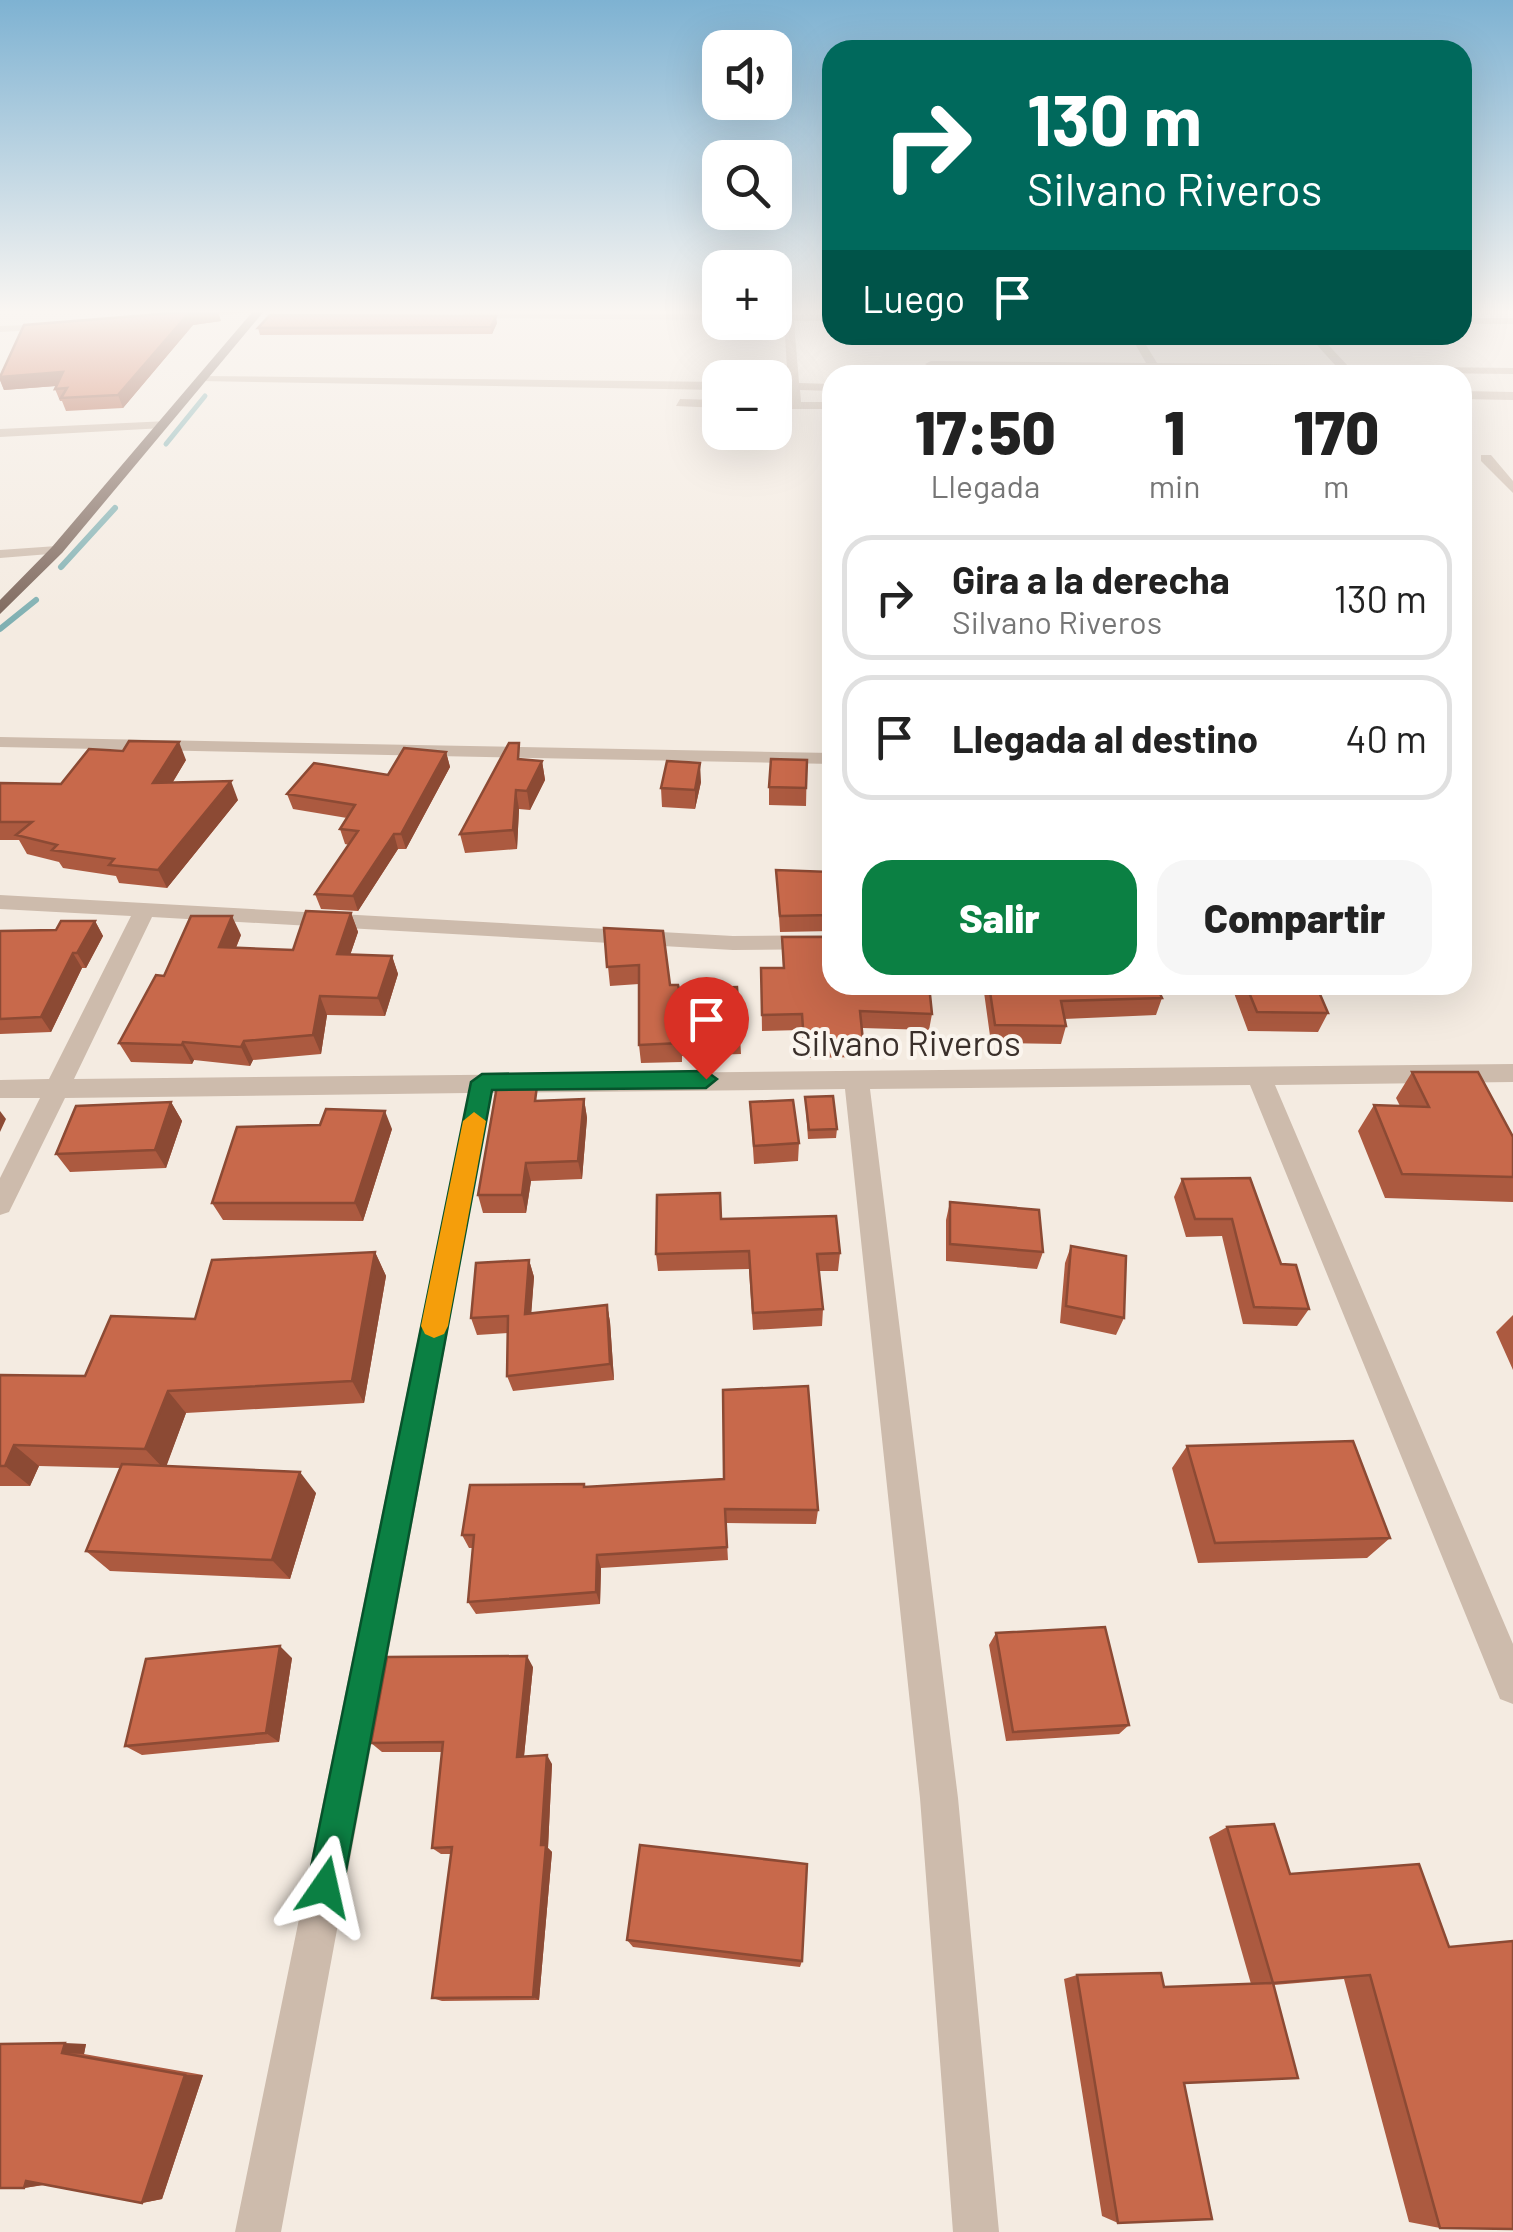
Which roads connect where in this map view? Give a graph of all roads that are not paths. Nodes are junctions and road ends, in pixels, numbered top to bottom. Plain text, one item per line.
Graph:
1 (173, 414) edge
2 (164, 424) junction
3 (0, 433) edge
4 (1513, 458) edge
5 (1513, 490) edge
6 (57, 550) junction
7 (0, 554) edge
8 (0, 609) edge
9 (0, 742) edge
10 (822, 759) edge
11 (0, 902) edge
12 (144, 912) junction
13 (822, 942) edge
14 (1513, 1073) edge
15 (1259, 1076) junction
16 (856, 1078) junction
17 (482, 1082) junction
18 (59, 1088) junction
19 (0, 1089) edge
20 (0, 1204) edge
21 (1513, 1686) edge
22 (258, 2232) edge
23 (976, 2232) edge

1 - 2 main road
2 - 3 street
2 - 6 main road
4 - 5 street
6 - 7 street
6 - 8 main road
9 - 10 street
11 - 12 street
12 - 13 street
12 - 18 street
14 - 15 street, Silvano Riveros
15 - 16 street, Silvano Riveros
15 - 21 street
16 - 17 street, Silvano Riveros
16 - 23 street
17 - 18 street, Silvano Riveros
17 - 22 street
18 - 19 street, Silvano Riveros
18 - 20 street

